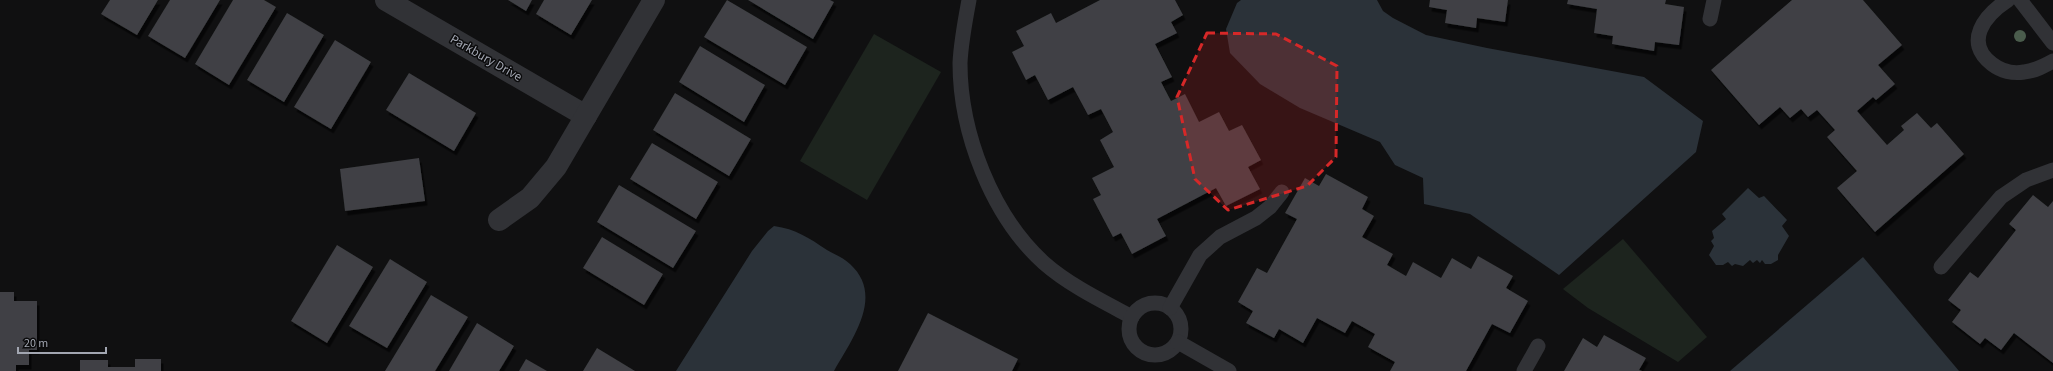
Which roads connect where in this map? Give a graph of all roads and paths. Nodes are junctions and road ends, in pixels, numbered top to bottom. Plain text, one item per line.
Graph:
1 (386, 0) edge
2 (654, 0) edge
3 (969, 0) edge
4 (1714, 0) edge
5 (2008, 0) edge
6 (2020, 0) edge
7 (1710, 19) dead end
8 (2052, 41) edge
9 (2053, 61) edge
10 (586, 116) junction
11 (2053, 170) edge
12 (1282, 192) dead end
13 (499, 220) dead end
14 (1941, 267) dead end
15 (1170, 308) junction
16 (1132, 317) junction
17 (1178, 342) junction
18 (1538, 346) dead end
19 (1229, 371) edge
20 (1524, 371) edge

1 - 10 street, Parkbury Drive
2 - 10 street
3 - 16 lane
4 - 7 lane
5 - 9 lane
6 - 8 lane
10 - 13 street
11 - 14 lane
12 - 15 lane
15 - 16 lane
15 - 17 lane
16 - 17 lane
17 - 19 lane
18 - 20 lane

